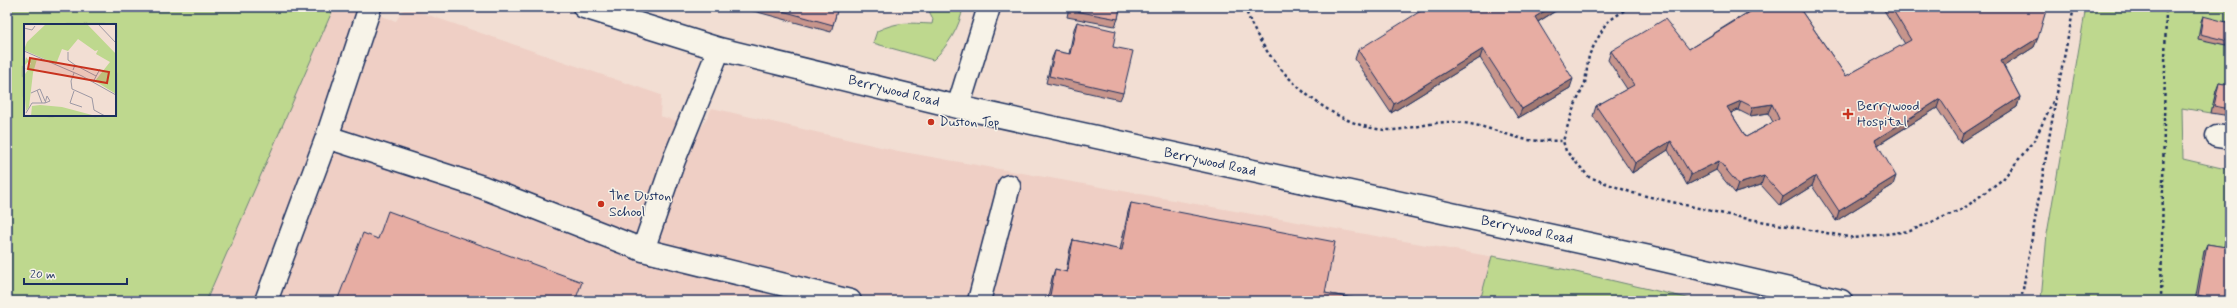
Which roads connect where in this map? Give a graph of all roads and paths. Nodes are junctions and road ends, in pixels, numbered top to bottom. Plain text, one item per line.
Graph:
1 (370, 7) edge
2 (584, 7) edge
3 (989, 7) edge
4 (1245, 7) edge
5 (1629, 7) edge
6 (2074, 7) edge
7 (2166, 7) edge
8 (719, 49) junction
9 (2057, 93) junction
10 (958, 106) junction
11 (327, 137) junction
12 (1563, 141) junction
13 (1009, 186) dead end
14 (643, 250) junction
15 (266, 301) edge
16 (850, 301) edge
17 (979, 301) edge
18 (1841, 301) edge
19 (2021, 301) edge
20 (2162, 301) edge

1 - 11 street
2 - 8 street, Berrywood Road
3 - 10 street
4 - 12 path
5 - 12 path
6 - 9 path
7 - 20 path
8 - 10 street, Berrywood Road
8 - 14 street
9 - 12 path
9 - 19 path
10 - 18 street, Berrywood Road
11 - 14 street
11 - 15 street
13 - 17 street
14 - 16 street

